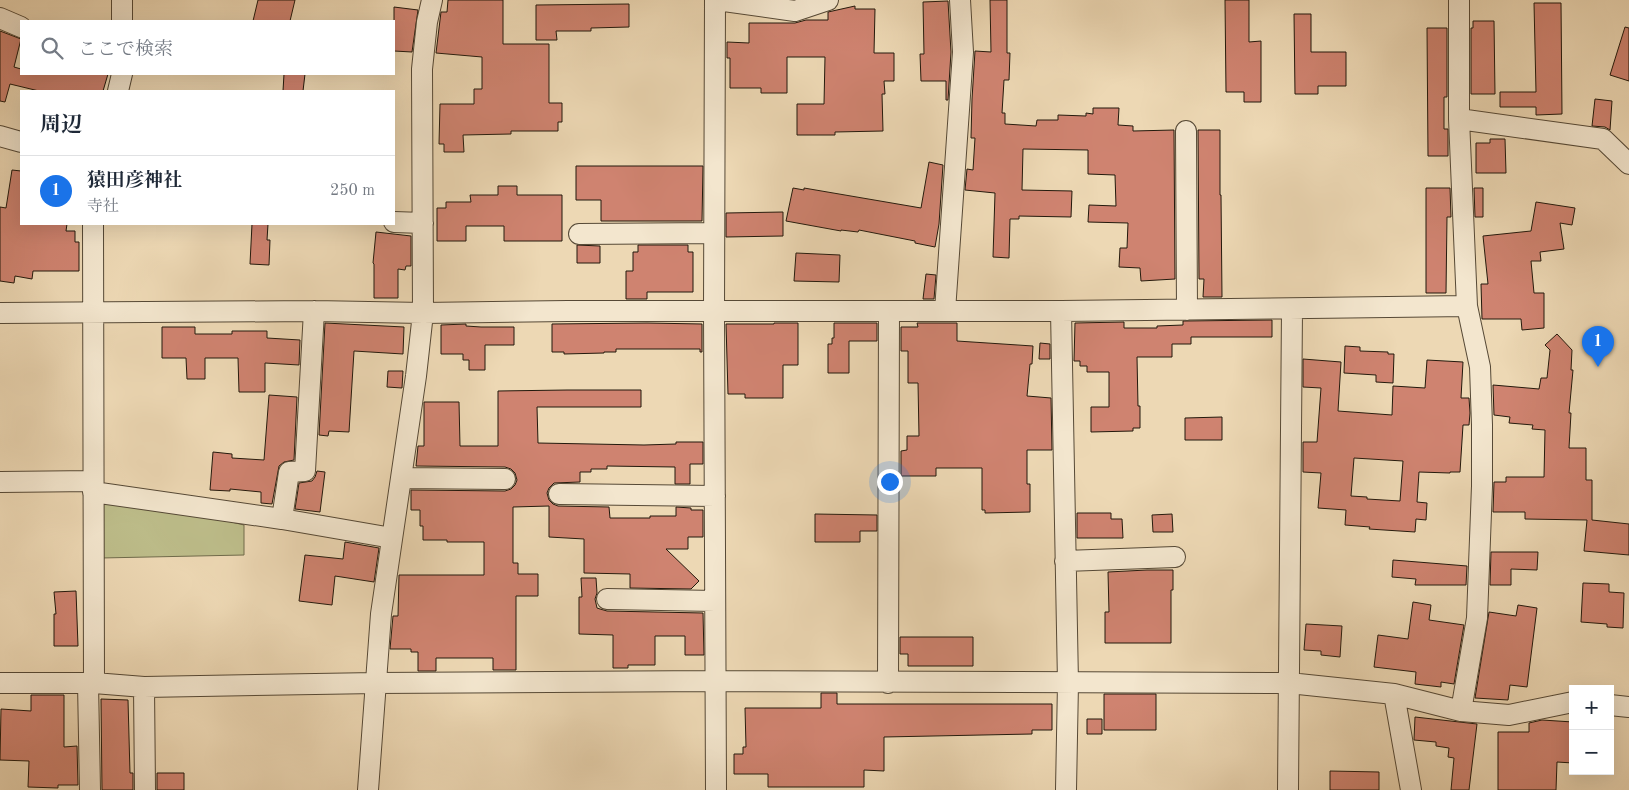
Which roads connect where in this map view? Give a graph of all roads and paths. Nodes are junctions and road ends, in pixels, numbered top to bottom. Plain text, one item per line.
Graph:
1 (122, 0) edge
2 (432, 0) edge
3 (716, 0) edge
4 (828, 0) edge
5 (960, 0) edge
6 (1459, 0) edge
7 (0, 18) edge
8 (122, 20) edge
9 (20, 27) edge
10 (122, 75) edge
11 (118, 90) edge
12 (1460, 119) junction
13 (1186, 131) dead end
14 (0, 136) edge
15 (20, 142) edge
16 (1629, 164) edge
17 (395, 222) edge
18 (424, 223) junction
19 (93, 225) edge
20 (714, 233) junction
21 (579, 234) dead end
22 (1467, 306) junction
23 (889, 310) junction
24 (1187, 310) junction
25 (1292, 310) junction
26 (314, 311) junction
27 (945, 311) junction
28 (1061, 311) junction
29 (714, 312) junction
30 (0, 313) edge
31 (94, 313) junction
32 (423, 313) junction
33 (401, 478) junction
34 (505, 479) dead end
35 (0, 482) edge
36 (93, 487) junction
37 (559, 494) dead end
38 (715, 496) junction
39 (282, 519) junction
40 (392, 538) junction
41 (1175, 557) dead end
42 (1065, 560) junction
43 (607, 599) dead end
44 (715, 601) junction
45 (715, 681) junction
46 (888, 682) junction
47 (0, 683) edge
48 (91, 683) junction
49 (376, 683) junction
50 (1068, 683) junction
51 (1289, 684) junction
52 (144, 687) junction
53 (1394, 694) junction
54 (1569, 703) edge
55 (1614, 705) edge
56 (1629, 707) edge
57 (1461, 711) junction
58 (90, 790) edge
59 (145, 790) edge
60 (368, 790) edge
61 (716, 790) edge
62 (1066, 790) edge
63 (1288, 790) edge
64 (1412, 790) edge

1 - 8 street
2 - 18 street
3 - 4 street
3 - 20 street
5 - 27 street
6 - 12 street
7 - 9 street
10 - 11 street
12 - 16 street
12 - 22 street
13 - 24 street
14 - 15 street
17 - 18 street
18 - 32 street
19 - 31 street
20 - 21 street
20 - 29 street
22 - 25 street
22 - 57 street
23 - 27 street
23 - 29 street
23 - 46 street
24 - 25 street
24 - 28 street
25 - 51 street
26 - 31 street
26 - 32 street
26 - 39 street
27 - 28 street
28 - 42 street
29 - 32 street
29 - 38 street
30 - 31 street
31 - 36 street
32 - 33 street
33 - 34 street
33 - 40 street
35 - 36 street
36 - 39 street
36 - 48 street
37 - 38 street
38 - 44 street
39 - 40 street
40 - 49 street
41 - 42 street
42 - 50 street
43 - 44 street
44 - 45 street
45 - 46 street
45 - 49 street
45 - 61 street
46 - 50 street
47 - 48 street
48 - 52 street
48 - 58 street
49 - 52 street
49 - 60 street
50 - 51 street
50 - 62 street
51 - 53 street
51 - 63 street
52 - 59 street
53 - 57 street
53 - 64 street
54 - 57 street
55 - 56 street

